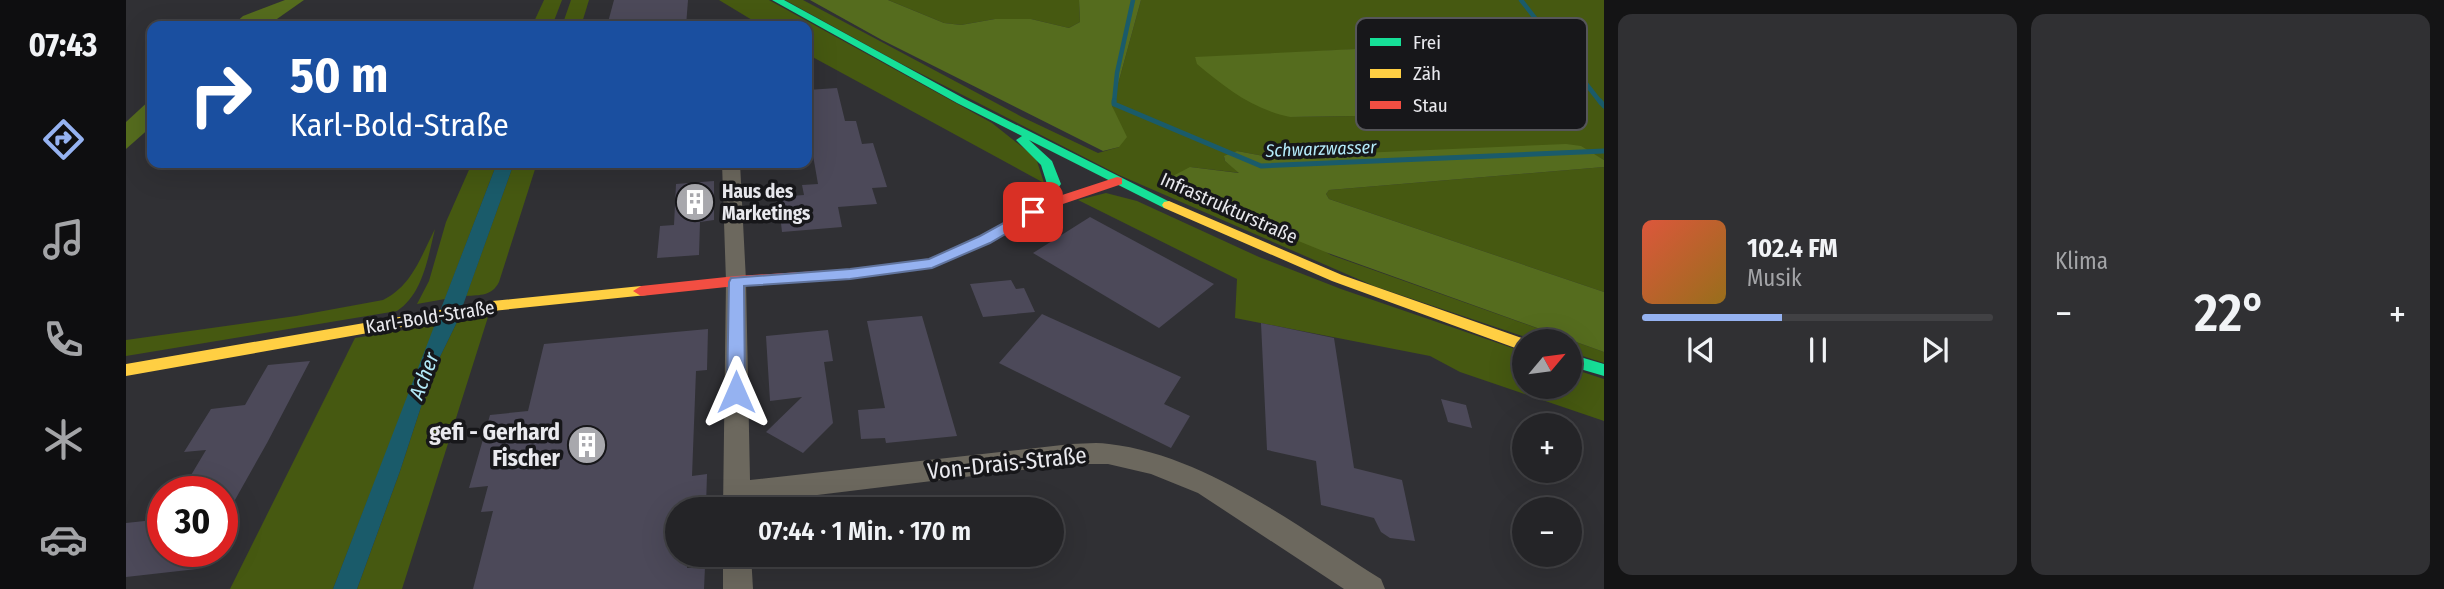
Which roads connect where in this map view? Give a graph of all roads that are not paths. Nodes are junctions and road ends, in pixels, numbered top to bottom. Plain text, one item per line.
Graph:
1 (777, 0) edge
2 (999, 120) junction
3 (731, 168) edge
4 (1074, 177) junction
5 (1117, 181) junction
6 (1033, 212) junction
7 (736, 282) junction
8 (1512, 341) edge
9 (1582, 364) edge
10 (126, 370) edge
11 (1604, 370) edge
12 (737, 497) edge
13 (765, 497) edge
14 (737, 567) edge
15 (738, 589) edge
16 (1370, 589) edge

1 - 2 street, Infrastrukturstraße
2 - 4 street, Infrastrukturstraße
2 - 4 street
3 - 7 street
4 - 5 street, Infrastrukturstraße
4 - 6 street
5 - 6 street
5 - 8 street, Infrastrukturstraße
6 - 7 street, Karl-Bold-Straße
7 - 10 street, Karl-Bold-Straße
7 - 12 street, Von-Drais-Straße
9 - 11 street
13 - 16 street, Von-Drais-Straße
14 - 15 street

